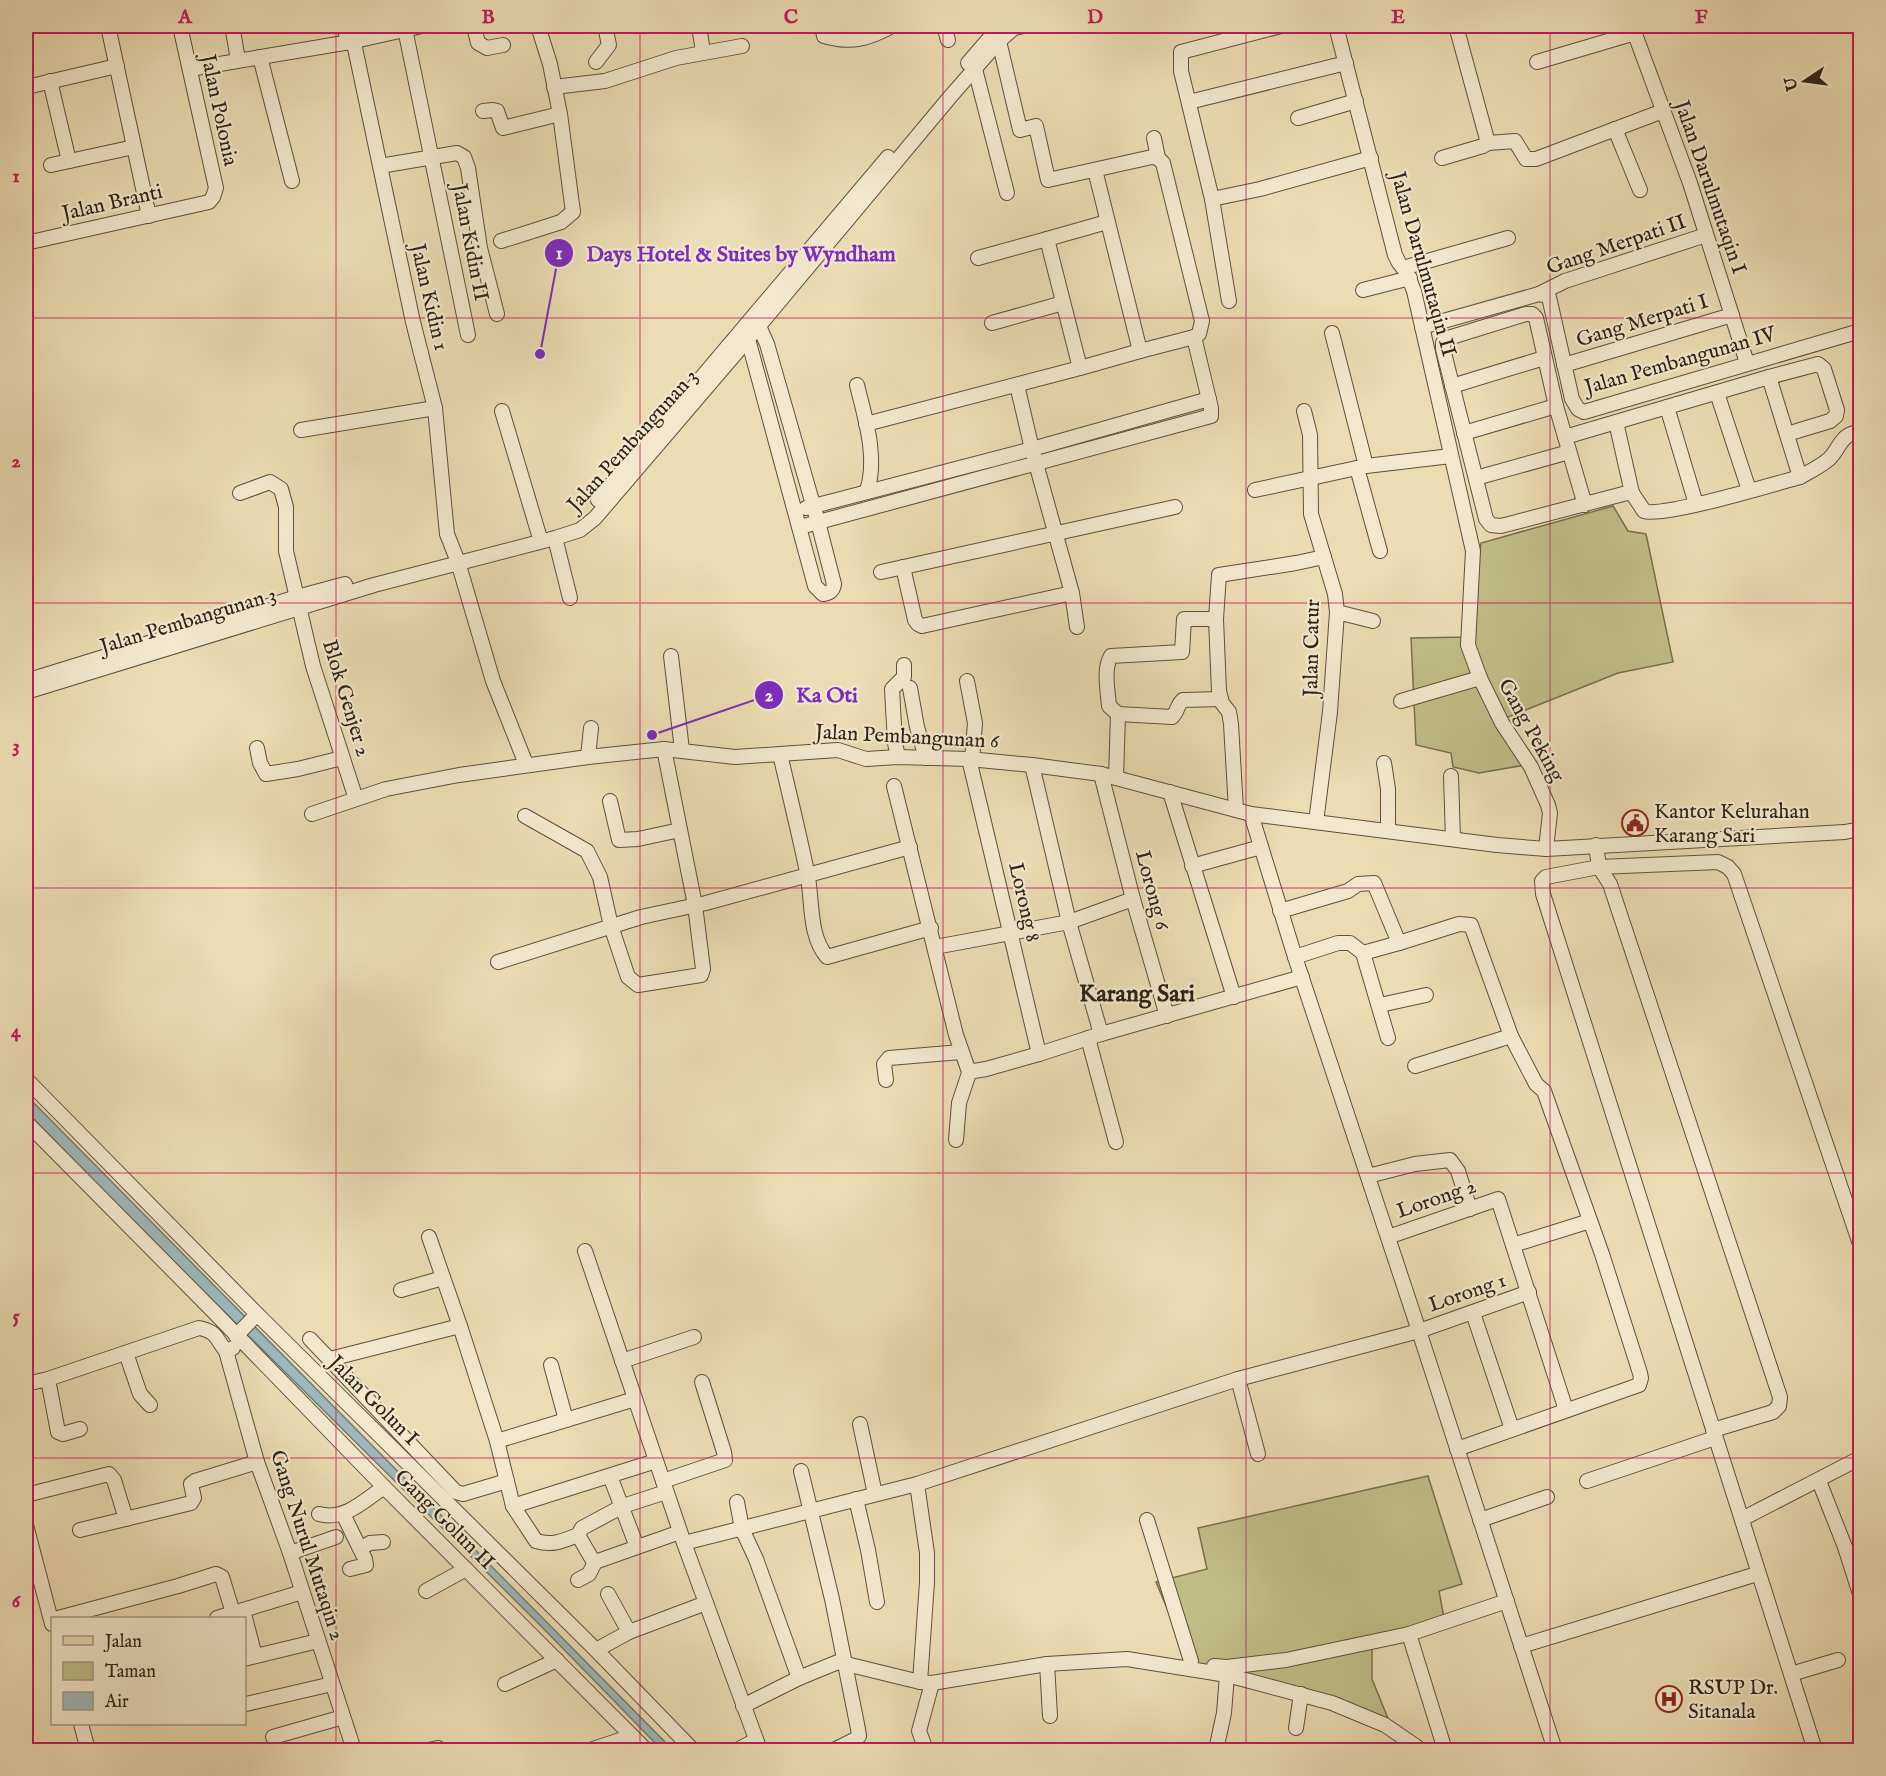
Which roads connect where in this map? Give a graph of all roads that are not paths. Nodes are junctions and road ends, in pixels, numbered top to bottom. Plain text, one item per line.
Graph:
1 (108, 26) edge
2 (180, 26) edge
3 (235, 26) edge
4 (344, 26) edge
5 (422, 26) edge
6 (474, 26) edge
7 (538, 26) edge
8 (605, 26) edge
9 (699, 26) edge
10 (822, 26) edge
11 (892, 26) edge
12 (944, 26) edge
13 (1000, 26) edge
14 (1024, 26) edge
15 (1281, 26) edge
16 (1336, 26) edge
17 (1456, 26) edge
18 (405, 29) junction
19 (1634, 29) edge
20 (948, 40) dead end
21 (999, 41) junction
22 (350, 42) junction
23 (503, 45) dead end
24 (742, 46) dead end
25 (703, 52) junction
26 (260, 57) junction
27 (238, 60) junction
28 (596, 62) dead end
29 (1538, 62) dead end
30 (1346, 63) junction
31 (117, 66) junction
32 (190, 69) junction
33 (975, 69) junction
34 (50, 81) junction
35 (31, 86) dead end
36 (554, 87) junction
37 (947, 94) junction
38 (1356, 101) junction
39 (1189, 102) junction
40 (483, 111) dead end
41 (1663, 111) junction
42 (560, 114) junction
43 (1298, 118) dead end
44 (1615, 129) junction
45 (1154, 138) dead end
46 (1488, 143) junction
47 (134, 147) junction
48 (433, 157) junction
49 (1158, 158) junction
50 (1371, 158) junction
51 (1442, 158) dead end
52 (69, 161) junction
53 (51, 165) dead end
54 (380, 166) junction
55 (1095, 170) junction
56 (292, 181) dead end
57 (1640, 190) dead end
58 (1007, 193) dead end
59 (1212, 199) junction
60 (209, 202) joint
61 (149, 216) junction
62 (1107, 222) junction
63 (1706, 235) junction
64 (1508, 238) dead end
65 (1047, 239) junction
66 (501, 241) dead end
67 (26, 243) edge
68 (978, 258) dead end
69 (1406, 273) junction
70 (1363, 290) dead end
71 (1539, 294) junction
72 (1229, 301) dead end
73 (1063, 303) junction
74 (497, 314) dead end
75 (1732, 315) junction
76 (755, 323) junction
77 (992, 323) dead end
78 (1422, 327) junction
79 (1860, 331) edge
80 (1332, 333) dead end
81 (468, 335) dead end
82 (1194, 338) junction
83 (747, 340) junction
84 (767, 344) junction
85 (1140, 351) junction
86 (1544, 358) junction
87 (1747, 363) junction
88 (1564, 366) junction
89 (1080, 368) junction
90 (1769, 377) junction
91 (857, 385) dead end
92 (1017, 385) junction
93 (1452, 386) junction
94 (1717, 393) junction
95 (1209, 399) junction
96 (1556, 406) junction
97 (1667, 407) junction
98 (435, 408) junction
99 (502, 411) dead end
100 (1304, 411) dead end
101 (1616, 422) junction
102 (866, 423) junction
103 (302, 430) dead end
104 (1860, 432) edge
105 (1464, 433) junction
106 (1787, 434) junction
107 (1565, 437) junction
108 (1032, 449) junction
109 (1569, 452) junction
110 (1451, 456) junction
111 (1037, 464) junction
112 (1361, 467) junction
113 (1310, 477) junction
114 (1800, 477) junction
115 (1476, 478) junction
116 (1255, 490) dead end
117 (1749, 490) junction
118 (867, 491) junction
119 (240, 493) dead end
120 (1632, 493) junction
121 (1696, 504) junction
122 (1585, 505) junction
123 (813, 506) junction
124 (1175, 507) dead end
125 (795, 511) junction
126 (818, 522) junction
127 (800, 527) junction
128 (1056, 533) junction
129 (539, 535) junction
130 (555, 538) junction
131 (1380, 551) dead end
132 (1324, 557) junction
133 (457, 558) junction
134 (903, 567) junction
135 (881, 572) dead end
136 (1072, 593) junction
137 (570, 598) dead end
138 (299, 603) junction
139 (1337, 612) junction
140 (1216, 619) junction
141 (1373, 621) dead end
142 (1077, 627) dead end
143 (671, 656) dead end
144 (904, 665) dead end
145 (1480, 678) junction
146 (26, 681) edge
147 (967, 681) dead end
148 (910, 688) dead end
149 (26, 692) edge
150 (1221, 699) junction
151 (1401, 701) dead end
152 (1118, 714) junction
153 (591, 728) dead end
154 (257, 748) dead end
155 (664, 749) junction
156 (682, 750) junction
157 (780, 754) junction
158 (588, 757) junction
159 (898, 757) junction
160 (342, 758) junction
161 (926, 758) junction
162 (971, 759) junction
163 (1384, 763) dead end
164 (526, 765) junction
165 (1032, 765) junction
166 (1101, 774) junction
167 (1451, 776) dead end
168 (1116, 778) junction
169 (894, 786) dead end
170 (1170, 792) junction
171 (356, 799) junction
172 (610, 801) dead end
173 (1236, 810) junction
174 (312, 814) dead end
175 (1251, 814) junction
176 (525, 816) dead end
177 (1316, 822) junction
178 (1860, 829) edge
179 (680, 830) junction
180 (1388, 831) junction
181 (1453, 839) junction
182 (1596, 845) junction
183 (1261, 847) junction
184 (910, 848) junction
185 (1546, 849) junction
186 (1192, 866) junction
187 (1599, 867) junction
188 (808, 876) junction
189 (1133, 900) junction
190 (695, 905) junction
191 (1280, 911) junction
192 (1069, 922) junction
193 (611, 926) junction
194 (931, 928) junction
195 (1011, 932) junction
196 (1399, 943) junction
197 (935, 947) junction
198 (1363, 953) junction
199 (1295, 957) junction
200 (498, 962) dead end
201 (1302, 977) junction
202 (1426, 995) dead end
203 (1234, 997) junction
204 (1380, 1005) junction
205 (1167, 1016) junction
206 (1095, 1036) junction
207 (1510, 1036) junction
208 (1388, 1038) dead end
209 (962, 1052) junction
210 (1040, 1054) junction
211 (1415, 1066) dead end
212 (970, 1070) junction
213 (26, 1079) edge
214 (885, 1080) dead end
215 (26, 1122) edge
216 (956, 1140) dead end
217 (1116, 1142) dead end
218 (1368, 1176) junction
219 (1470, 1209) junction
220 (1590, 1221) junction
221 (429, 1237) dead end
222 (1388, 1237) junction
223 (1860, 1244) edge
224 (1513, 1245) junction
225 (585, 1251) dead end
226 (443, 1278) junction
227 (401, 1290) dead end
228 (1529, 1292) junction
229 (1473, 1312) junction
230 (217, 1315) junction
231 (255, 1315) junction
232 (460, 1326) junction
233 (209, 1330) junction
234 (1419, 1331) junction
235 (240, 1336) junction
236 (694, 1337) dead end
237 (310, 1339) dead end
238 (226, 1351) junction
239 (126, 1353) junction
240 (330, 1359) junction
241 (622, 1361) junction
242 (551, 1365) dead end
243 (48, 1379) junction
244 (1238, 1379) junction
245 (702, 1382) dead end
246 (26, 1384) edge
247 (635, 1399) junction
248 (150, 1405) dead end
249 (1566, 1410) junction
250 (567, 1420) junction
251 (860, 1424) dead end
252 (80, 1429) dead end
253 (1512, 1429) junction
254 (1714, 1434) junction
255 (497, 1441) junction
256 (1457, 1449) junction
257 (1258, 1454) dead end
258 (1860, 1458) edge
259 (656, 1461) junction
260 (257, 1462) junction
261 (801, 1471) dead end
262 (610, 1476) junction
263 (1819, 1480) junction
264 (507, 1481) junction
265 (1587, 1481) dead end
266 (917, 1484) junction
267 (664, 1486) junction
268 (384, 1487) junction
269 (875, 1494) junction
270 (26, 1495) edge
271 (1547, 1497) dead end
272 (856, 1499) junction
273 (737, 1502) dead end
274 (513, 1506) junction
275 (623, 1506) junction
276 (812, 1512) junction
277 (319, 1514) dead end
278 (343, 1514) junction
279 (126, 1519) junction
280 (1742, 1519) junction
281 (1147, 1520) dead end
282 (1480, 1520) junction
283 (26, 1525) edge
284 (742, 1529) junction
285 (80, 1530) dead end
286 (578, 1535) junction
287 (336, 1537) dead end
288 (682, 1537) junction
289 (383, 1542) dead end
290 (637, 1547) junction
291 (361, 1548) junction
292 (290, 1553) junction
293 (595, 1562) junction
294 (350, 1569) dead end
295 (466, 1569) junction
296 (1757, 1574) junction
297 (578, 1580) dead end
298 (426, 1591) dead end
299 (302, 1592) junction
300 (608, 1594) dead end
301 (1860, 1594) edge
302 (1507, 1601) junction
303 (877, 1602) dead end
304 (706, 1604) junction
305 (238, 1612) junction
306 (53, 1617) edge
307 (68, 1617) edge
308 (221, 1617) edge
309 (239, 1617) edge
310 (629, 1632) junction
311 (1409, 1634) junction
312 (318, 1641) junction
313 (246, 1642) edge
314 (1521, 1646) junction
315 (596, 1650) junction
316 (1171, 1656) dead end
317 (250, 1657) edge
318 (557, 1660) junction
319 (1838, 1660) dead end
320 (1191, 1661) junction
321 (845, 1663) junction
322 (1047, 1664) junction
323 (1791, 1674) junction
324 (1227, 1675) junction
325 (799, 1678) junction
326 (926, 1683) junction
327 (332, 1684) junction
328 (505, 1684) dead end
329 (1300, 1694) junction
330 (246, 1704) dead end
331 (743, 1706) junction
332 (1050, 1716) dead end
333 (343, 1718) junction
334 (81, 1725) edge
335 (1296, 1728) dead end
336 (632, 1736) junction
337 (273, 1737) dead end
338 (758, 1745) edge
339 (88, 1750) edge
340 (354, 1750) edge
341 (590, 1750) edge
342 (646, 1750) edge
343 (693, 1750) edge
344 (737, 1750) edge
345 (834, 1750) edge
346 (926, 1750) edge
347 (1216, 1750) edge
348 (1420, 1750) edge
349 (1445, 1750) edge
350 (1555, 1750) edge
351 (1815, 1750) edge

1 - 31 street
2 - 32 street, Jalan Polonia
3 - 27 street
4 - 22 street, Jalan Kidin 1
5 - 18 street
6 - 23 street
7 - 36 street
8 - 28 street
9 - 25 street
10 - 11 street
12 - 20 street
13 - 37 street, Jalan Pembangunan 3
14 - 21 street, Jalan Pembangunan 3
15 - 39 street
16 - 30 street, Jalan Darulmutaqin II
17 - 46 street
18 - 22 street
18 - 48 street, Jalan Kidin II
19 - 29 street
19 - 41 street, Jalan Darulmutaqin I
21 - 33 street, Jalan Pembangunan 3
21 - 55 street
22 - 26 street
22 - 54 street, Jalan Kidin 1
24 - 25 street
25 - 36 street
26 - 27 street
26 - 56 street
27 - 32 street
30 - 38 street, Jalan Darulmutaqin II
30 - 39 street
31 - 34 street
31 - 47 street
32 - 60 street, Jalan Polonia
33 - 37 street, Jalan Pembangunan 3
33 - 58 street
34 - 35 street
34 - 52 street
36 - 42 street
37 - 76 street, Jalan Pembangunan 3
38 - 43 street
38 - 50 street, Jalan Darulmutaqin II
39 - 59 street
40 - 42 street
41 - 44 street
41 - 63 street, Jalan Darulmutaqin I
42 - 66 street
44 - 46 street
44 - 57 street
45 - 49 street
46 - 51 street
47 - 52 street
47 - 61 street
48 - 54 street
48 - 74 street
48 - 81 street, Jalan Kidin II
49 - 55 street
49 - 82 street
50 - 59 street
50 - 69 street, Jalan Darulmutaqin II
52 - 53 street
54 - 98 street, Jalan Kidin 1
55 - 62 street
59 - 72 street
60 - 61 street, Jalan Branti
61 - 67 street, Jalan Branti
62 - 65 street
62 - 85 street
63 - 71 street, Gang Merpati II
63 - 75 street, Jalan Darulmutaqin I
64 - 69 street
65 - 68 street
65 - 73 street
69 - 70 street
69 - 78 street, Jalan Darulmutaqin II
71 - 78 street
71 - 88 street, Jalan Pembangunan IV
73 - 77 street
73 - 89 street
75 - 87 street, Jalan Darulmutaqin I
75 - 88 street, Gang Merpati I
76 - 83 street, Jalan Pembangunan 3
76 - 84 street
78 - 110 street, Jalan Darulmutaqin II
79 - 87 street, Jalan Pembangunan IV
80 - 112 street
82 - 85 street
82 - 95 street
83 - 84 street
83 - 125 street
83 - 129 street, Jalan Pembangunan 3
83 - 130 street, Jalan Pembangunan 3
84 - 123 street
85 - 89 street
86 - 93 street
86 - 93 street
86 - 96 street
87 - 88 street, Jalan Pembangunan IV
89 - 92 street
90 - 94 street
90 - 106 street
90 - 106 street
91 - 102 street
92 - 102 street
92 - 108 street
93 - 105 street
94 - 97 street
94 - 117 street
95 - 108 street
95 - 111 street
96 - 105 street
96 - 107 street
97 - 101 street
97 - 121 street
98 - 103 street
98 - 133 street, Jalan Kidin 1
99 - 129 street
100 - 113 street, Jalan Catur
101 - 107 street
101 - 120 street
102 - 118 street
104 - 114 street
105 - 115 street
106 - 114 street
107 - 109 street
108 - 111 street
108 - 118 street
109 - 115 street
109 - 122 street
110 - 112 street
110 - 145 street, Jalan Darulmutaqin II
111 - 126 street
111 - 128 street
112 - 113 street
112 - 131 street
113 - 116 street
113 - 132 street, Jalan Catur
114 - 117 street
115 - 122 street
117 - 121 street
118 - 123 street
119 - 138 street, Blok Genjer 2
120 - 121 street
120 - 122 street
123 - 125 street
123 - 126 street
124 - 128 street
125 - 127 street
126 - 127 street
126 - 127 street
128 - 134 street
128 - 136 street
129 - 133 street, Jalan Pembangunan 3
130 - 133 street, Jalan Pembangunan 3
130 - 137 street
132 - 139 street, Jalan Catur
132 - 140 street
133 - 138 street, Jalan Pembangunan 3
133 - 164 street, Jalan Kidin 1
134 - 135 street
134 - 136 street
136 - 142 street
138 - 146 street, Jalan Pembangunan 3
138 - 149 street, Jalan Pembangunan 3
138 - 160 street, Blok Genjer 2
139 - 141 street
139 - 177 street, Jalan Catur
140 - 150 street
140 - 152 street
143 - 156 street
144 - 159 street
145 - 151 street, Gang Peking
145 - 185 street, Gang Peking
147 - 162 street, Lorong 8
148 - 161 street
150 - 152 street
150 - 173 street
152 - 168 street
153 - 158 street
154 - 160 street
155 - 156 street, Jalan Pembangunan 6
155 - 158 street, Jalan Pembangunan 6
155 - 179 street
156 - 157 street, Jalan Pembangunan 6
157 - 159 street, Jalan Pembangunan 6
157 - 188 street
158 - 164 street, Jalan Pembangunan 6
159 - 161 street, Jalan Pembangunan 6
160 - 171 street, Blok Genjer 2
161 - 162 street, Jalan Pembangunan 6
162 - 165 street, Jalan Pembangunan 6
162 - 195 street, Lorong 8
163 - 180 street
164 - 171 street, Jalan Pembangunan 6
165 - 166 street, Jalan Pembangunan 6
165 - 192 street
166 - 168 street, Jalan Pembangunan 6
166 - 189 street, Lorong 6
167 - 181 street
168 - 170 street, Jalan Pembangunan 6
169 - 184 street
170 - 173 street, Jalan Pembangunan 6
170 - 186 street
171 - 174 street, Jalan Pembangunan 6
172 - 179 street
173 - 175 street, Jalan Pembangunan 6
175 - 177 street, Jalan Pembangunan 6
175 - 183 street
176 - 193 street
177 - 180 street, Jalan Pembangunan 6
178 - 182 street, Jalan Pembangunan 6
179 - 190 street
180 - 181 street, Jalan Pembangunan 6
181 - 185 street, Jalan Pembangunan 6
182 - 185 street, Jalan Pembangunan 6
182 - 187 street
183 - 186 street
183 - 191 street
184 - 188 street
184 - 194 street
186 - 203 street
187 - 223 street
187 - 254 street
187 - 254 street
188 - 190 street
188 - 194 street
189 - 192 street
189 - 205 street, Lorong 6
190 - 193 street
190 - 193 street
191 - 196 street
191 - 199 street
192 - 195 street
192 - 206 street
193 - 200 street
194 - 197 street
195 - 197 street
195 - 210 street, Lorong 8
196 - 198 street
196 - 207 street
197 - 209 street
198 - 199 street
198 - 204 street
199 - 201 street
201 - 203 street
201 - 218 street
202 - 204 street
203 - 205 street
204 - 208 street
205 - 206 street
206 - 210 street
206 - 217 street
207 - 211 street
207 - 220 street
209 - 212 street
209 - 214 street
210 - 212 street
212 - 216 street
213 - 231 street, Jalan Golun I
215 - 230 street, Gang Golun II
218 - 219 street
218 - 222 street
219 - 222 street, Lorong 2
219 - 224 street, Lorong 2
220 - 224 street
220 - 249 street
221 - 226 street
222 - 234 street
224 - 228 street
225 - 241 street
226 - 227 street
226 - 232 street
228 - 229 street, Lorong 1
228 - 249 street
229 - 234 street, Lorong 1
229 - 253 street
230 - 233 street
230 - 235 street, Gang Golun II
231 - 235 street
231 - 315 street, Jalan Golun I
232 - 240 street
232 - 255 street
233 - 238 street
233 - 239 street
234 - 244 street, Lorong 1
234 - 256 street
235 - 238 street
235 - 268 street, Gang Golun II
236 - 241 street
237 - 240 street
238 - 260 street, Gang Nurul Mutaqin 2
239 - 243 street
239 - 248 street
240 - 264 street
241 - 247 street
242 - 250 street
243 - 246 street
243 - 252 street
244 - 257 street
244 - 266 street, Lorong 1
245 - 267 street
247 - 250 street
247 - 259 street
249 - 253 street
250 - 255 street
251 - 269 street
253 - 256 street
254 - 265 street
254 - 280 street
255 - 264 street
256 - 282 street
258 - 263 street
259 - 262 street
259 - 267 street
260 - 279 street
260 - 292 street, Gang Nurul Mutaqin 2
261 - 276 street
262 - 274 street
262 - 275 street
263 - 280 street
263 - 301 street
264 - 274 street
266 - 269 street, Lorong 1
266 - 326 street
267 - 275 street
267 - 288 street
268 - 278 street
268 - 295 street, Gang Golun II
269 - 272 street, Lorong 1
270 - 279 street
271 - 282 street
272 - 276 street, Lorong 1
272 - 303 street
273 - 284 street
274 - 286 street
275 - 286 street
275 - 290 street
276 - 284 street, Lorong 1
276 - 321 street
277 - 278 street
278 - 291 street
279 - 285 street
280 - 296 street
281 - 320 street
282 - 302 street
283 - 306 street
284 - 288 street, Lorong 1
284 - 325 street
286 - 293 street
287 - 292 street
288 - 290 street, Lorong 1
288 - 304 street
289 - 291 street
290 - 293 street, Lorong 1
291 - 294 street
292 - 299 street, Gang Nurul Mutaqin 2
293 - 297 street
295 - 298 street
295 - 318 street, Gang Golun II
296 - 314 street
296 - 323 street
299 - 305 street
299 - 312 street, Gang Nurul Mutaqin 2
300 - 310 street
302 - 311 street
302 - 314 street
304 - 310 street
304 - 331 street
305 - 307 street
305 - 308 street
305 - 309 street
310 - 315 street
311 - 320 street
311 - 349 street
312 - 317 street
312 - 327 street, Gang Nurul Mutaqin 2
313 - 317 street
314 - 350 street
315 - 343 street, Jalan Golun I
316 - 320 street
318 - 328 street
318 - 336 street, Gang Golun II
319 - 323 street
321 - 325 street
321 - 326 street
321 - 345 street
322 - 324 street
322 - 326 street
322 - 332 street
323 - 351 street
324 - 329 street
324 - 347 street
325 - 331 street
326 - 346 street
327 - 330 street
327 - 333 street, Gang Nurul Mutaqin 2
329 - 335 street
329 - 348 street
331 - 338 street
333 - 337 street
333 - 340 street, Gang Nurul Mutaqin 2
334 - 339 street
336 - 341 street
336 - 342 street, Gang Golun II
338 - 344 street

